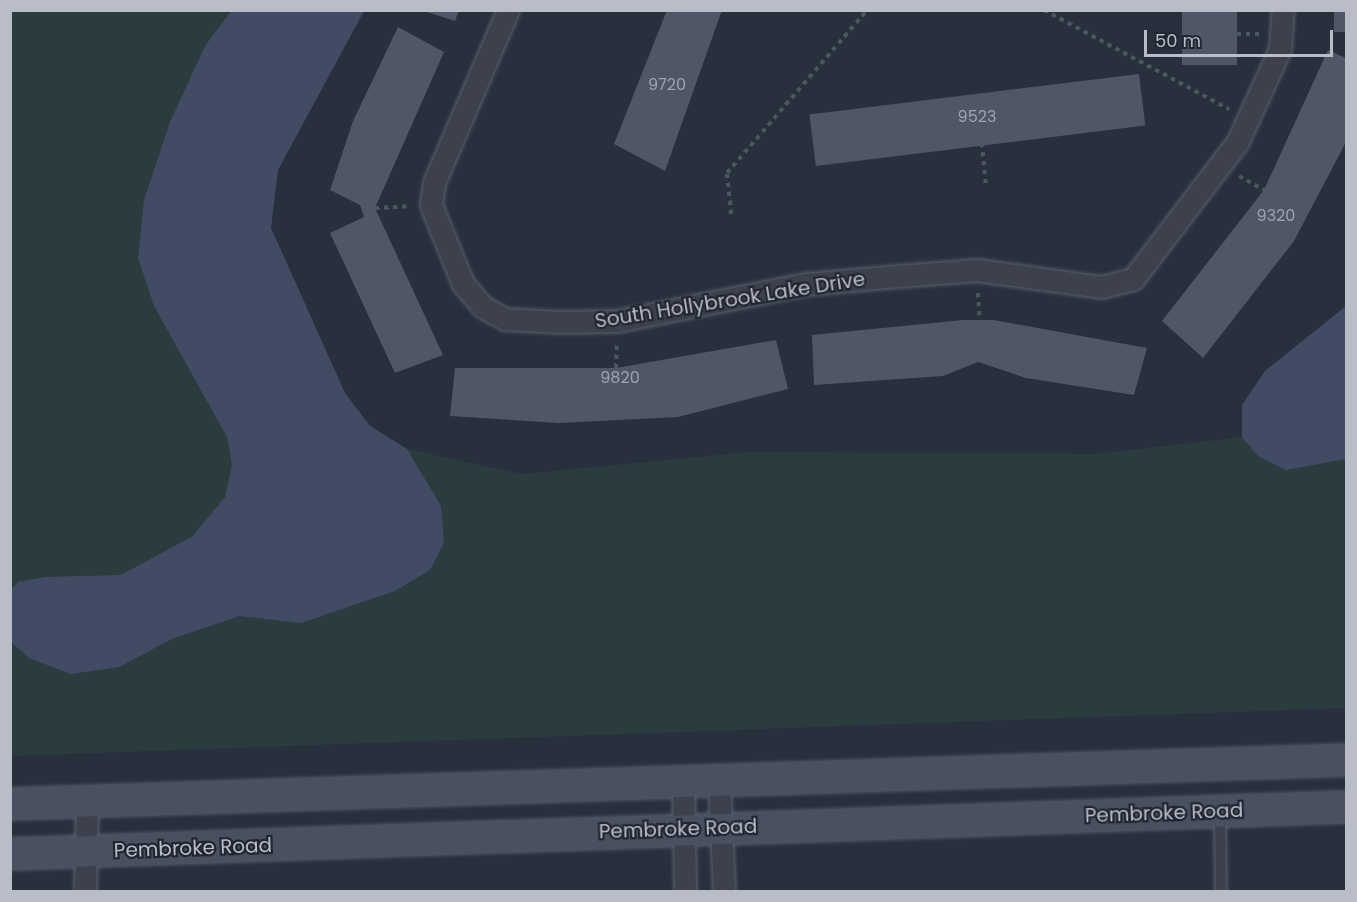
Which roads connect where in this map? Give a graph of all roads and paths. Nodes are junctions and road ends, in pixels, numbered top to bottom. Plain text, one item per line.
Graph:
1 (508, 10) edge
2 (867, 10) edge
3 (1044, 10) edge
4 (1283, 10) edge
5 (1249, 118) junction
6 (982, 143) dead end
7 (1224, 166) junction
8 (986, 187) dead end
9 (1264, 190) dead end
10 (430, 205) junction
11 (375, 208) dead end
12 (730, 214) dead end
13 (1347, 759) edge
14 (719, 782) junction
15 (683, 783) junction
16 (87, 802) junction
17 (10, 804) edge
18 (1347, 807) edge
19 (1220, 811) junction
20 (722, 827) junction
21 (683, 828) junction
22 (87, 853) junction
23 (10, 854) edge
24 (85, 891) edge
25 (686, 891) edge
26 (724, 891) edge
27 (1221, 891) edge

1 - 10 street
2 - 12 path
3 - 5 path
4 - 5 street, South Hollybrook Lake Drive
5 - 7 street, South Hollybrook Lake Drive
6 - 8 path
7 - 9 path
7 - 10 street, South Hollybrook Lake Drive
10 - 11 path
13 - 14 main road
14 - 15 main road
14 - 20 street
15 - 16 main road
15 - 21 street
16 - 17 main road
16 - 22 street
18 - 19 main road, Pembroke Road
19 - 20 main road, Pembroke Road
19 - 27 lane
20 - 21 main road, Pembroke Road
20 - 26 street
21 - 22 main road, Pembroke Road
21 - 25 street
22 - 23 main road, Pembroke Road
22 - 24 street

